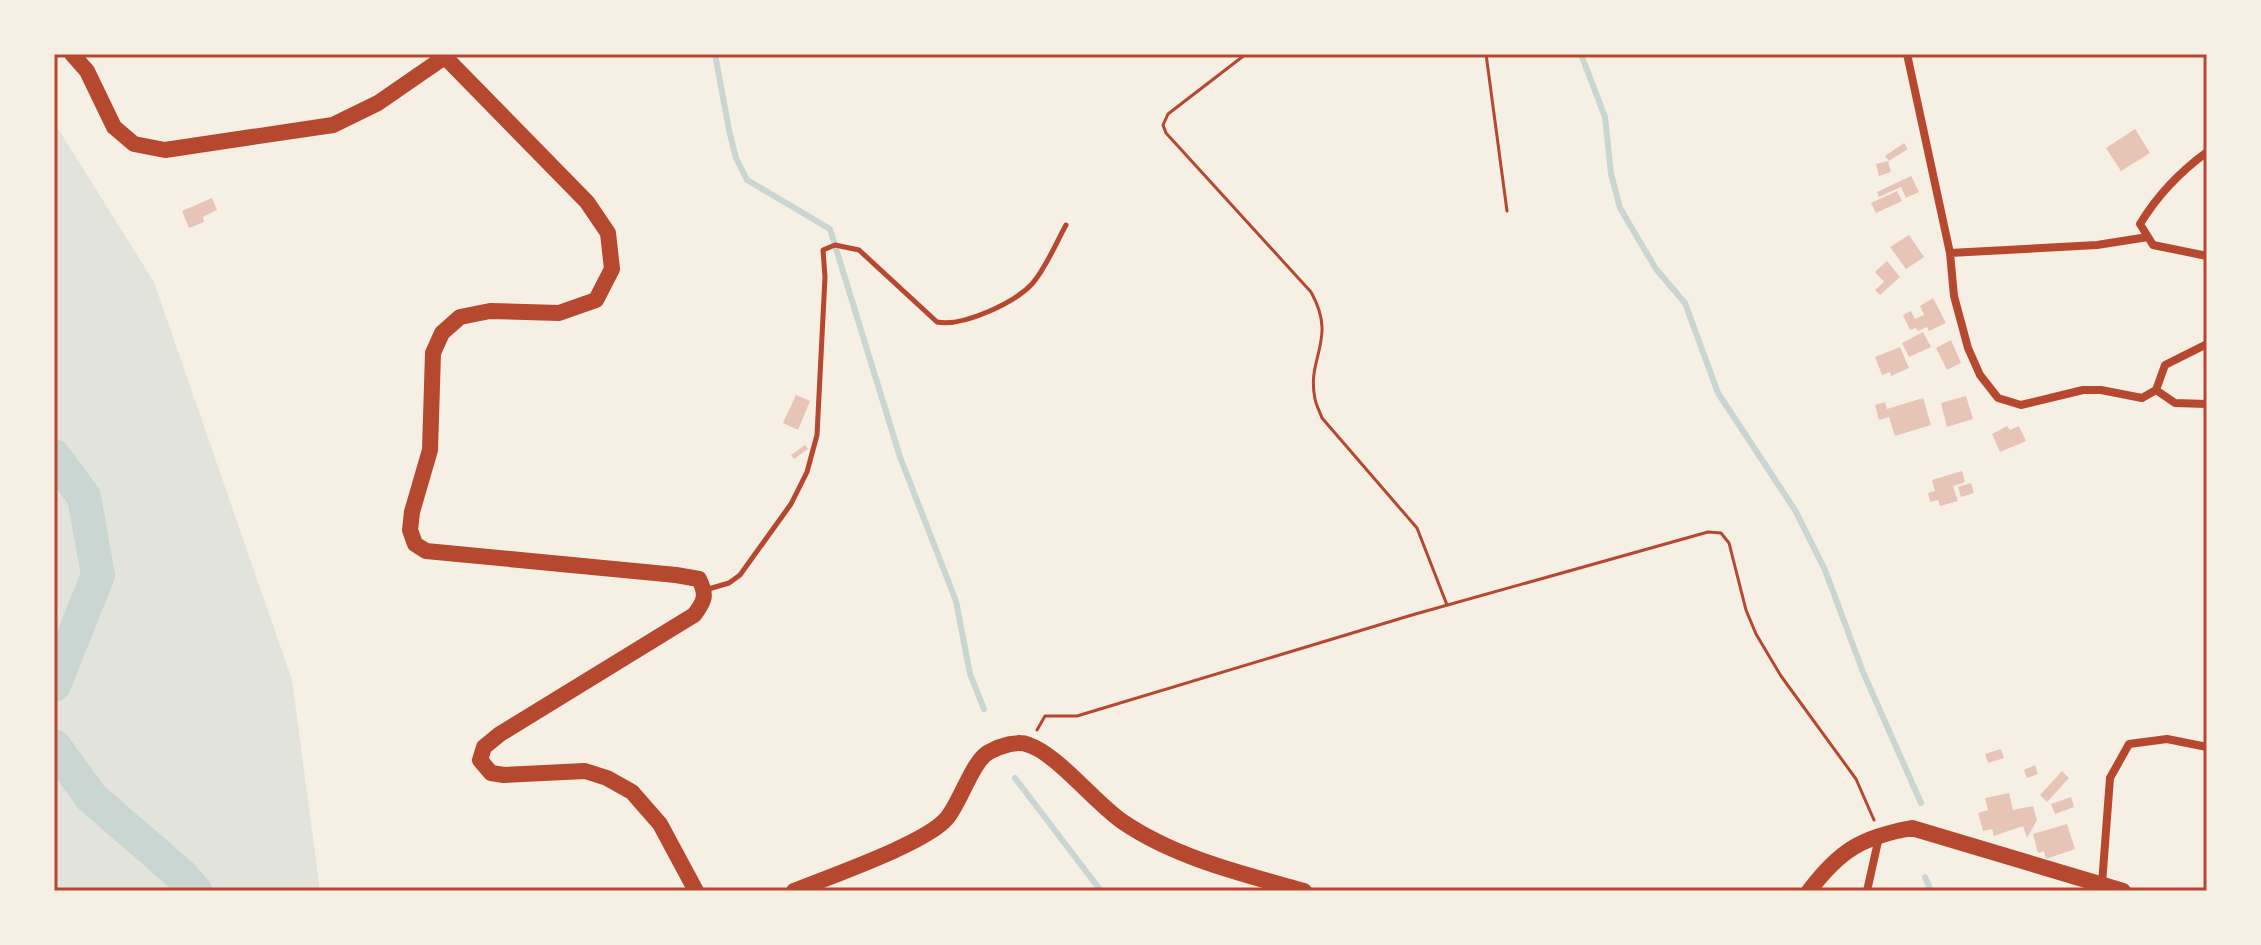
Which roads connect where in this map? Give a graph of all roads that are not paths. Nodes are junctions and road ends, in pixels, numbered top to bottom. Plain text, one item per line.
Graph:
1 (72, 54) edge
2 (1907, 54) edge
3 (447, 56) edge
4 (2207, 152) edge
5 (1066, 225) dead end
6 (2148, 237) junction
7 (1950, 253) junction
8 (2207, 256) edge
9 (2207, 344) edge
10 (2156, 390) junction
11 (2207, 404) edge
12 (704, 590) junction
13 (2207, 747) edge
14 (1880, 834) junction
15 (2102, 884) junction
16 (696, 891) edge
17 (794, 891) edge
18 (1304, 891) edge
19 (1809, 891) edge
20 (1867, 891) edge
21 (2123, 891) edge

1 - 3 main road
2 - 7 street
3 - 12 main road
4 - 6 street
5 - 12 lane
6 - 7 street
6 - 8 street
7 - 10 street
9 - 10 street
10 - 11 street
12 - 16 main road
13 - 15 street
14 - 15 main road
14 - 19 main road
14 - 20 street
15 - 21 main road
17 - 18 main road

